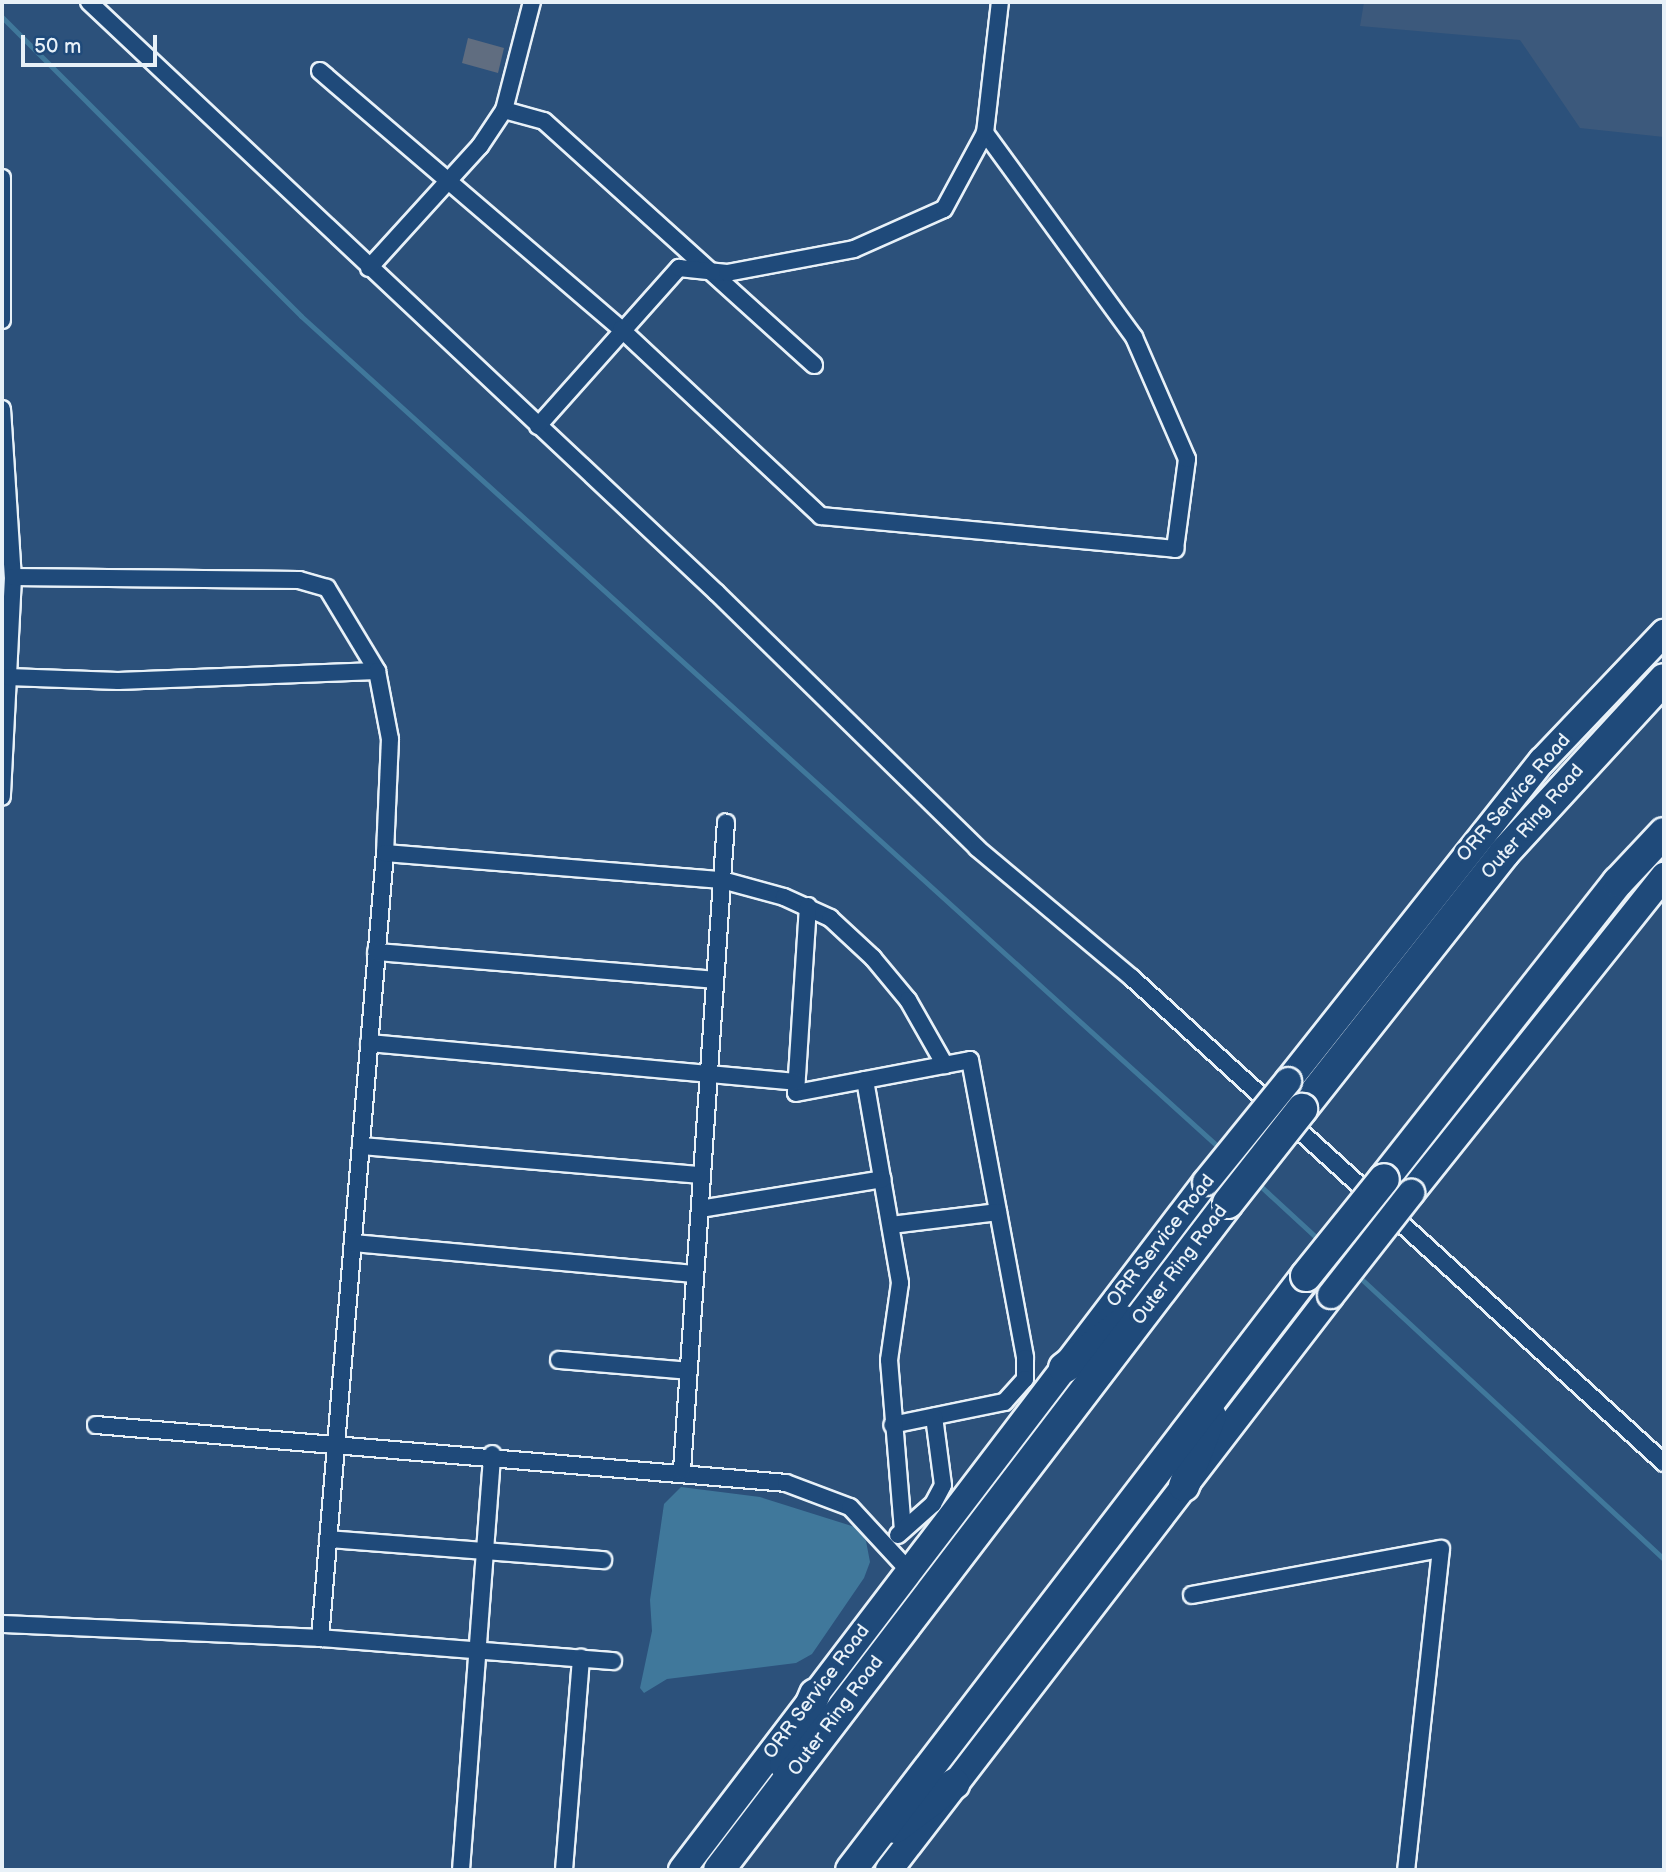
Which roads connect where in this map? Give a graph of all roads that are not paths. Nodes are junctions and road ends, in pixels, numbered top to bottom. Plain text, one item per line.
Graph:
1 (89, 2) edge
2 (532, 2) edge
3 (1000, 2) edge
4 (320, 71) dead end
5 (504, 110) junction
6 (985, 133) junction
7 (2, 178) edge
8 (445, 184) junction
9 (369, 268) junction
10 (710, 271) junction
11 (2, 320) edge
12 (621, 329) junction
13 (814, 365) dead end
14 (2, 409) edge
15 (538, 426) junction
16 (13, 577) junction
17 (1664, 633) edge
18 (377, 671) junction
19 (9, 677) junction
20 (1664, 679) edge
21 (2, 797) edge
22 (726, 822) dead end
23 (1664, 834) edge
24 (385, 853) junction
25 (1664, 876) edge
26 (722, 880) junction
27 (808, 906) junction
28 (376, 951) junction
29 (715, 980) junction
30 (369, 1044) junction
31 (945, 1065) junction
32 (709, 1076) junction
33 (865, 1080) junction
34 (796, 1082) junction
35 (360, 1146) junction
36 (702, 1175) junction
37 (883, 1179) junction
38 (700, 1209) junction
39 (998, 1212) junction
40 (891, 1225) junction
41 (353, 1243) junction
42 (695, 1274) junction
43 (1154, 1299) junction
44 (559, 1360) dead end
45 (1063, 1368) junction
46 (689, 1371) junction
47 (1224, 1383) junction
48 (934, 1417) junction
49 (96, 1425) dead end
50 (892, 1425) junction
51 (337, 1441) junction
52 (492, 1454) junction
53 (1664, 1463) edge
54 (682, 1469) junction
55 (1184, 1486) junction
56 (903, 1530) junction
57 (328, 1539) junction
58 (888, 1544) junction
59 (484, 1551) junction
60 (603, 1560) dead end
61 (909, 1571) junction
62 (1192, 1595) dead end
63 (2, 1624) edge
64 (320, 1638) junction
65 (478, 1650) junction
66 (581, 1658) junction
67 (612, 1661) dead end
68 (816, 1694) junction
69 (954, 1784) junction
70 (765, 1810) junction
71 (859, 1860) edge
72 (461, 1870) edge
73 (564, 1870) edge
74 (682, 1870) edge
75 (719, 1870) edge
76 (888, 1870) edge
77 (1406, 1870) edge

1 - 9 street
2 - 5 street
3 - 6 street
4 - 8 street
5 - 8 street
5 - 10 street
6 - 10 street
6 - 12 street
7 - 11 street
8 - 9 street
8 - 12 street
9 - 15 street
10 - 12 street
10 - 13 street
12 - 15 street
14 - 16 street
15 - 53 street
16 - 18 street
16 - 19 street
17 - 45 main road, ORR Service Road, bridge
18 - 19 street
18 - 24 street
19 - 21 street
20 - 43 highway, Outer Ring Road, bridge
22 - 26 street
23 - 47 highway, bridge
24 - 26 street
24 - 28 street
25 - 55 main road, bridge
26 - 27 street
26 - 29 street
27 - 31 street
27 - 34 street
28 - 29 street
28 - 30 street
29 - 32 street
30 - 32 street
30 - 35 street
31 - 33 street
31 - 39 street
32 - 34 street
32 - 36 street
33 - 34 street
33 - 37 street
35 - 36 street
35 - 41 street
36 - 38 street
37 - 38 street
37 - 40 street
38 - 42 street
39 - 40 street
39 - 48 street
40 - 50 street
41 - 42 street
41 - 51 street
42 - 46 street
43 - 45 highway
43 - 70 highway, Outer Ring Road
44 - 46 street
45 - 61 main road, ORR Service Road
46 - 54 street
47 - 55 highway
47 - 71 highway
48 - 50 street
48 - 56 street
49 - 51 street
50 - 56 street
51 - 52 street
51 - 57 street
52 - 54 street
52 - 59 street
54 - 58 street
55 - 69 main road
56 - 58 street
57 - 59 street
57 - 64 street
58 - 61 street
59 - 60 street
59 - 65 street
61 - 68 main road, ORR Service Road
62 - 77 street
63 - 64 street
64 - 65 street
65 - 66 street
65 - 72 street
66 - 67 street
66 - 73 street
68 - 70 highway
68 - 74 main road, ORR Service Road
69 - 71 highway
69 - 76 main road
70 - 75 highway, Outer Ring Road

